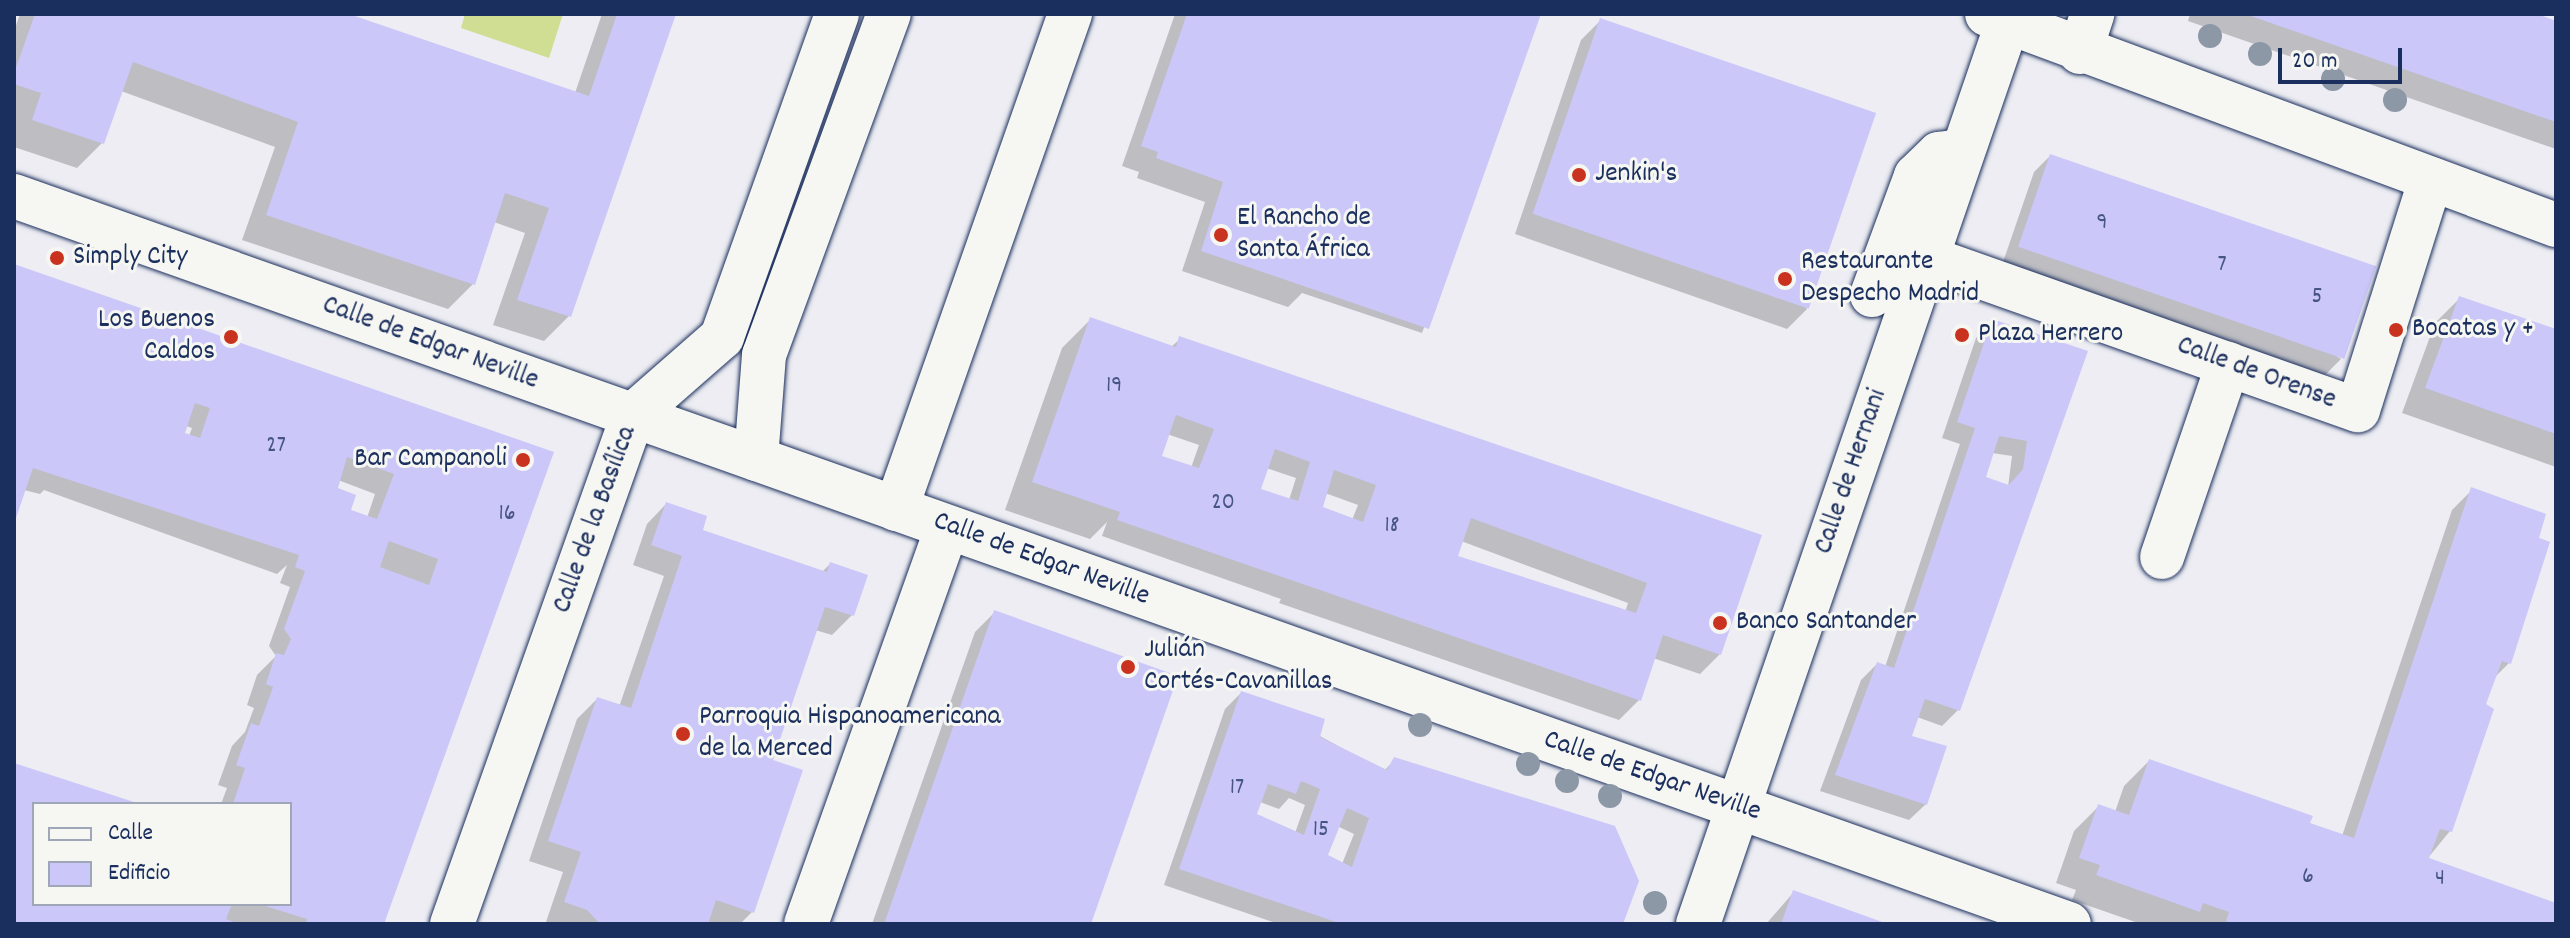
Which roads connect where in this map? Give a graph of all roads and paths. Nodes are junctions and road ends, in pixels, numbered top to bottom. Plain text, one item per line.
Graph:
1 (837, 14) edge
2 (889, 14) edge
3 (1070, 14) edge
4 (2043, 25) edge
5 (1961, 151) junction
6 (2431, 179) junction
7 (14, 196) edge
8 (2556, 225) edge
9 (1925, 257) junction
10 (1872, 295) dead end
11 (2228, 364) junction
12 (633, 415) junction
13 (756, 459) junction
14 (896, 509) junction
15 (947, 527) junction
16 (2162, 557) dead end
17 (1739, 808) junction
18 (452, 924) edge
19 (806, 924) edge
20 (1698, 924) edge
21 (2069, 924) edge

1 - 12 street, Calle de la Basílica
2 - 13 street
3 - 14 street
4 - 5 street, Calle de Hernani
4 - 6 street
5 - 9 street, Calle de Hernani
5 - 10 street
6 - 8 street
6 - 11 street, Calle de Orense
7 - 12 street, Calle de Edgar Neville
9 - 11 street, Calle de Orense
9 - 17 street, Calle de Hernani
11 - 16 street
12 - 13 street, Calle de Edgar Neville
12 - 18 street, Calle de la Basílica
13 - 14 street, Calle de Edgar Neville
14 - 15 street, Calle de Edgar Neville
15 - 17 street, Calle de Edgar Neville
15 - 19 street
17 - 20 street, Calle de Hernani
17 - 21 street, Calle de Edgar Neville

